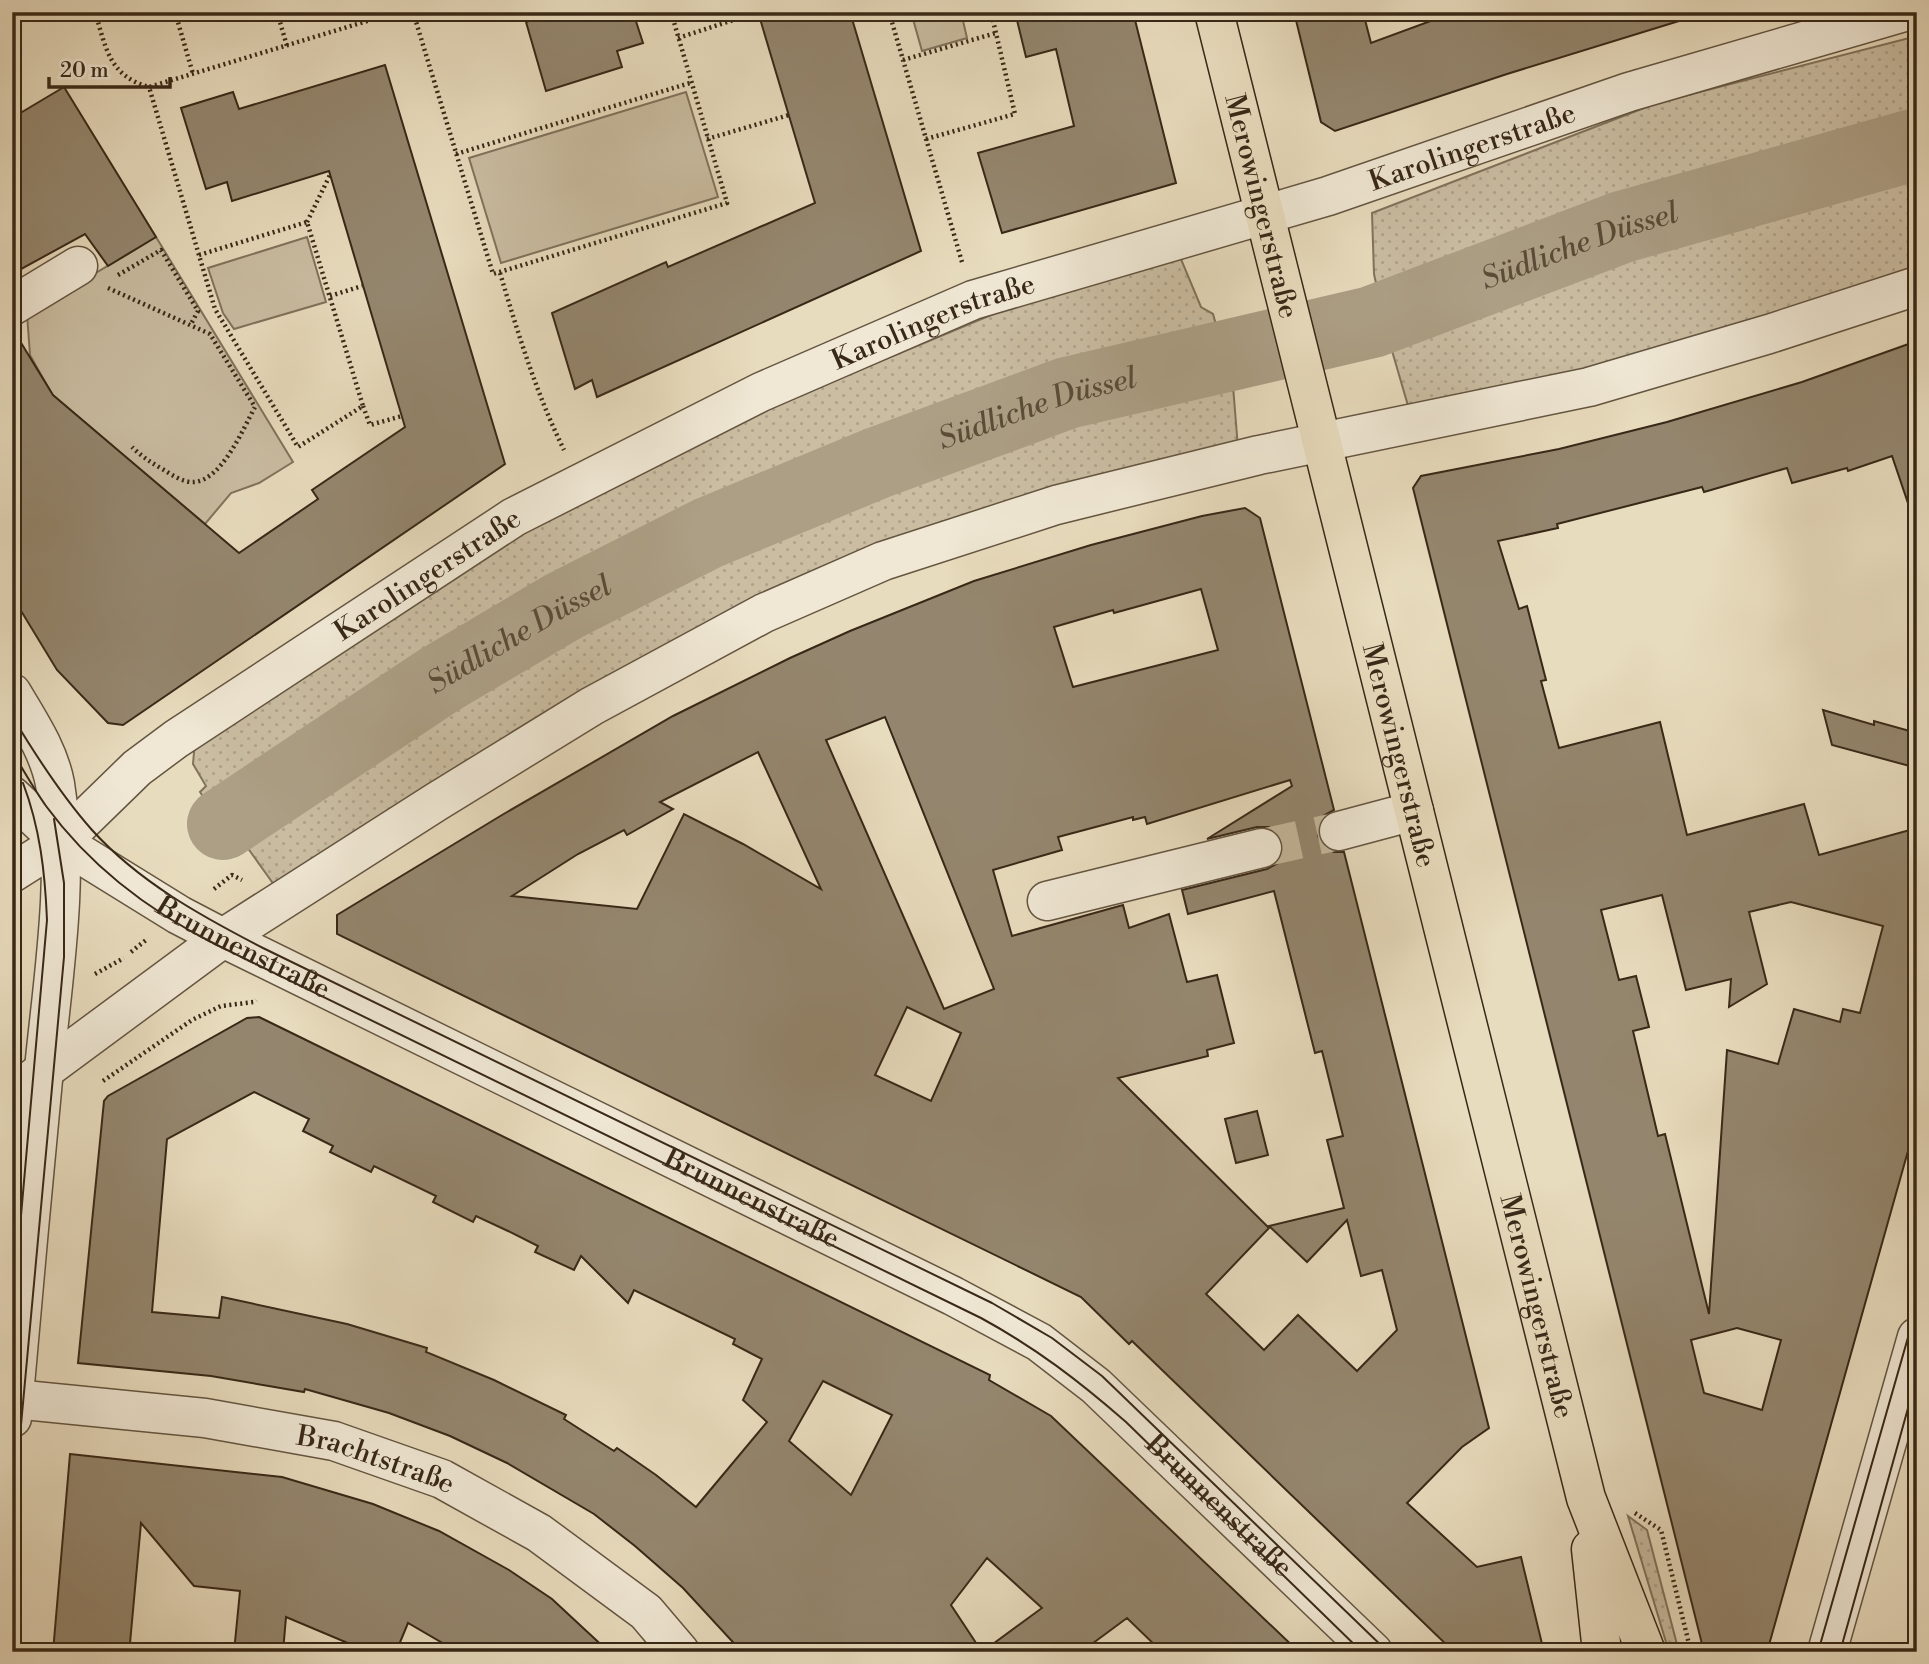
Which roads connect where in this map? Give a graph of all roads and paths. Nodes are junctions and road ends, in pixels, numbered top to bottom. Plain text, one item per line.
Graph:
1 (95, 12) edge
2 (175, 12) edge
3 (277, 12) edge
4 (397, 12) edge
5 (413, 12) edge
6 (671, 12) edge
7 (758, 12) edge
8 (889, 12) edge
9 (991, 12) edge
10 (1214, 12) edge
11 (1904, 12) edge
12 (996, 33) junction
13 (678, 38) junction
14 (287, 46) junction
15 (903, 60) junction
16 (193, 74) junction
17 (690, 83) junction
18 (149, 87) junction
19 (789, 115) dead end
20 (707, 139) junction
21 (926, 139) junction
22 (456, 154) junction
23 (330, 175) dead end
24 (1265, 215) junction
25 (307, 222) junction
26 (199, 255) junction
27 (500, 273) junction
28 (90, 275) junction
29 (362, 286) dead end
30 (1917, 286) edge
31 (330, 296) junction
32 (973, 300) junction
33 (12, 306) edge
34 (191, 324) junction
35 (363, 406) junction
36 (402, 416) dead end
37 (1322, 442) junction
38 (132, 447) dead end
39 (580, 482) junction
40 (12, 693) edge
41 (12, 796) edge
42 (1414, 811) junction
43 (1339, 831) tunnel mouth
44 (61, 842) junction
45 (1262, 848) tunnel mouth
46 (12, 873) edge
47 (1047, 901) dead end
48 (223, 938) junction
49 (44, 1072) junction
50 (12, 1094) edge
51 (18, 1277) edge
52 (1917, 1337) edge
53 (13, 1408) edge
54 (1586, 1499) junction
55 (680, 1652) edge
56 (1373, 1652) edge
57 (1426, 1652) edge
58 (1441, 1652) edge
59 (1602, 1652) edge
60 (1646, 1652) edge
61 (1827, 1652) edge

1 - 18 path
2 - 16 path
3 - 14 path
4 - 14 path
5 - 22 path
6 - 13 path
7 - 13 path
8 - 15 path
9 - 12 path
10 - 24 main road, Merowingerstraße
11 - 24 street, Karolingerstraße
12 - 15 path
12 - 21 path
13 - 17 path
14 - 16 path
15 - 21 path
16 - 18 path
17 - 20 path
17 - 22 path
18 - 26 path
19 - 20 path
20 - 27 path
21 - 32 path
22 - 27 path
23 - 25 path
24 - 32 street, Karolingerstraße
24 - 37 main road, Merowingerstraße
25 - 26 path
25 - 31 path
26 - 35 path
27 - 39 path
28 - 33 street
28 - 34 path
28 - 34 path
29 - 31 path
30 - 37 street
31 - 35 path
32 - 39 street, Karolingerstraße
34 - 38 path
35 - 36 path
37 - 42 main road, Merowingerstraße
37 - 48 street
39 - 44 street, Karolingerstraße
40 - 44 street
41 - 44 street, Brunnenstraße
42 - 43 street
42 - 54 main road, Merowingerstraße
44 - 46 street, Karolingerstraße
44 - 48 street, Brunnenstraße
44 - 49 street
45 - 47 street
48 - 49 street
48 - 56 street, Brunnenstraße
49 - 50 street
49 - 51 street
51 - 53 street
52 - 61 street
53 - 55 street, Brachtstraße
54 - 59 main road, Merowingerstraße
54 - 60 main road, Merowingerstraße
57 - 58 path

